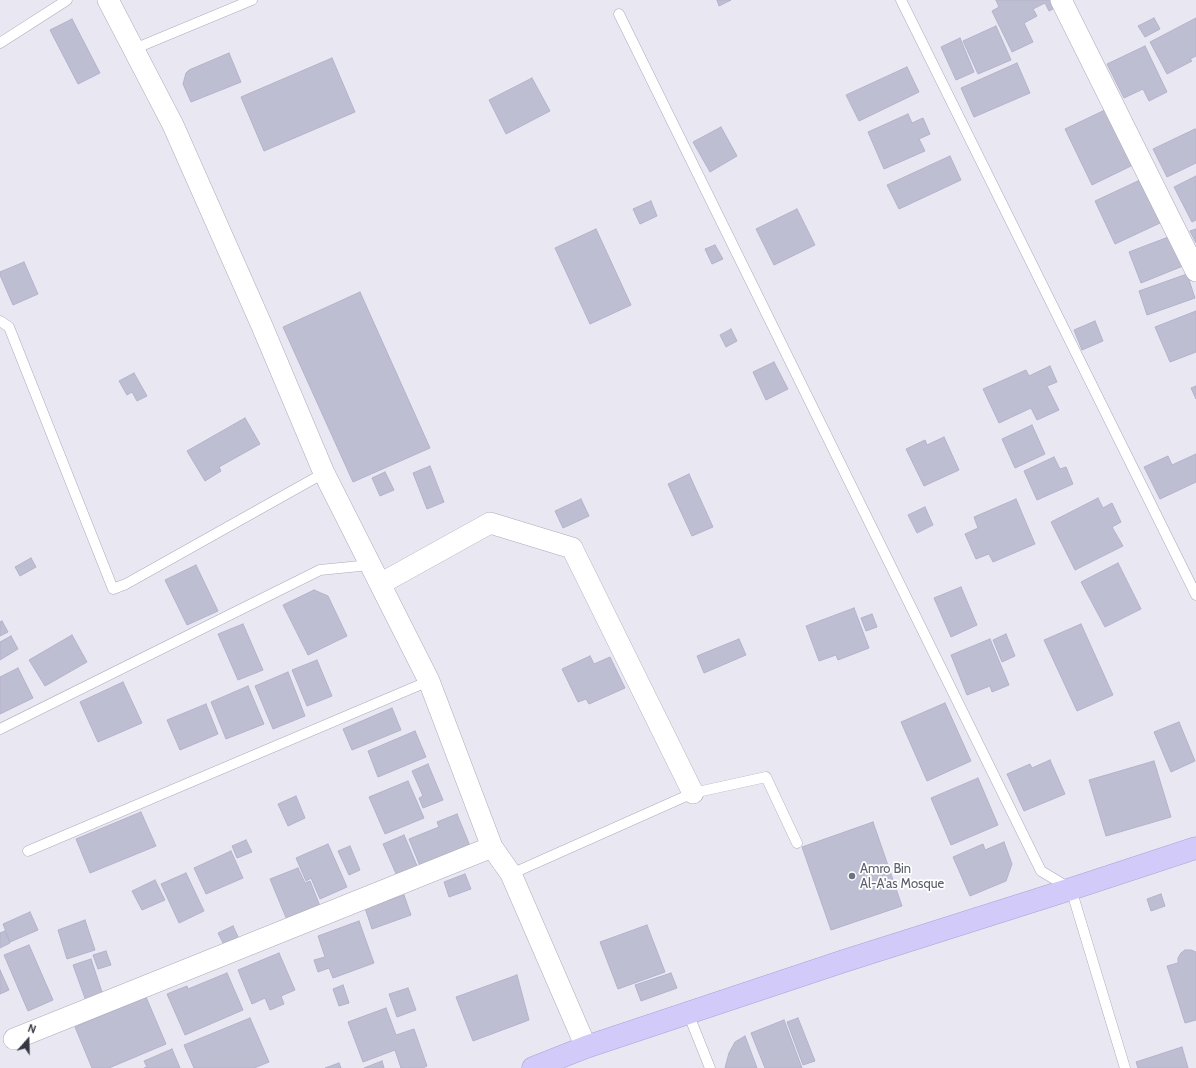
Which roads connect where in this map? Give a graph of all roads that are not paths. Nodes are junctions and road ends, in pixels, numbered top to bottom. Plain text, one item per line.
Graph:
1 (67, 0) edge
2 (108, 0) edge
3 (252, 0) edge
4 (901, 0) edge
5 (1061, 0) edge
6 (619, 14) dead end
7 (0, 43) edge
8 (134, 49) junction
9 (1196, 271) edge
10 (0, 321) edge
11 (324, 473) junction
12 (370, 565) junction
13 (380, 584) junction
14 (1196, 594) edge
15 (429, 681) junction
16 (0, 729) edge
17 (693, 793) junction
18 (797, 843) dead end
19 (492, 847) junction
20 (1196, 848) edge
21 (28, 851) dead end
22 (510, 874) junction
23 (1071, 889) junction
24 (688, 1013) junction
25 (14, 1039) dead end
26 (586, 1047) junction
27 (533, 1068) edge
28 (710, 1068) edge
29 (1125, 1068) edge

1 - 7 lane
2 - 8 street
3 - 8 lane
4 - 14 lane
5 - 9 street
6 - 23 lane
8 - 11 street
10 - 11 lane
11 - 12 street
12 - 13 street
12 - 16 lane
13 - 15 street
13 - 17 street
15 - 19 street
15 - 21 lane
17 - 18 lane
17 - 22 lane
19 - 22 street
19 - 25 street
20 - 23 street
22 - 26 street
23 - 24 street
23 - 29 lane
24 - 26 street
24 - 28 lane
26 - 27 street

